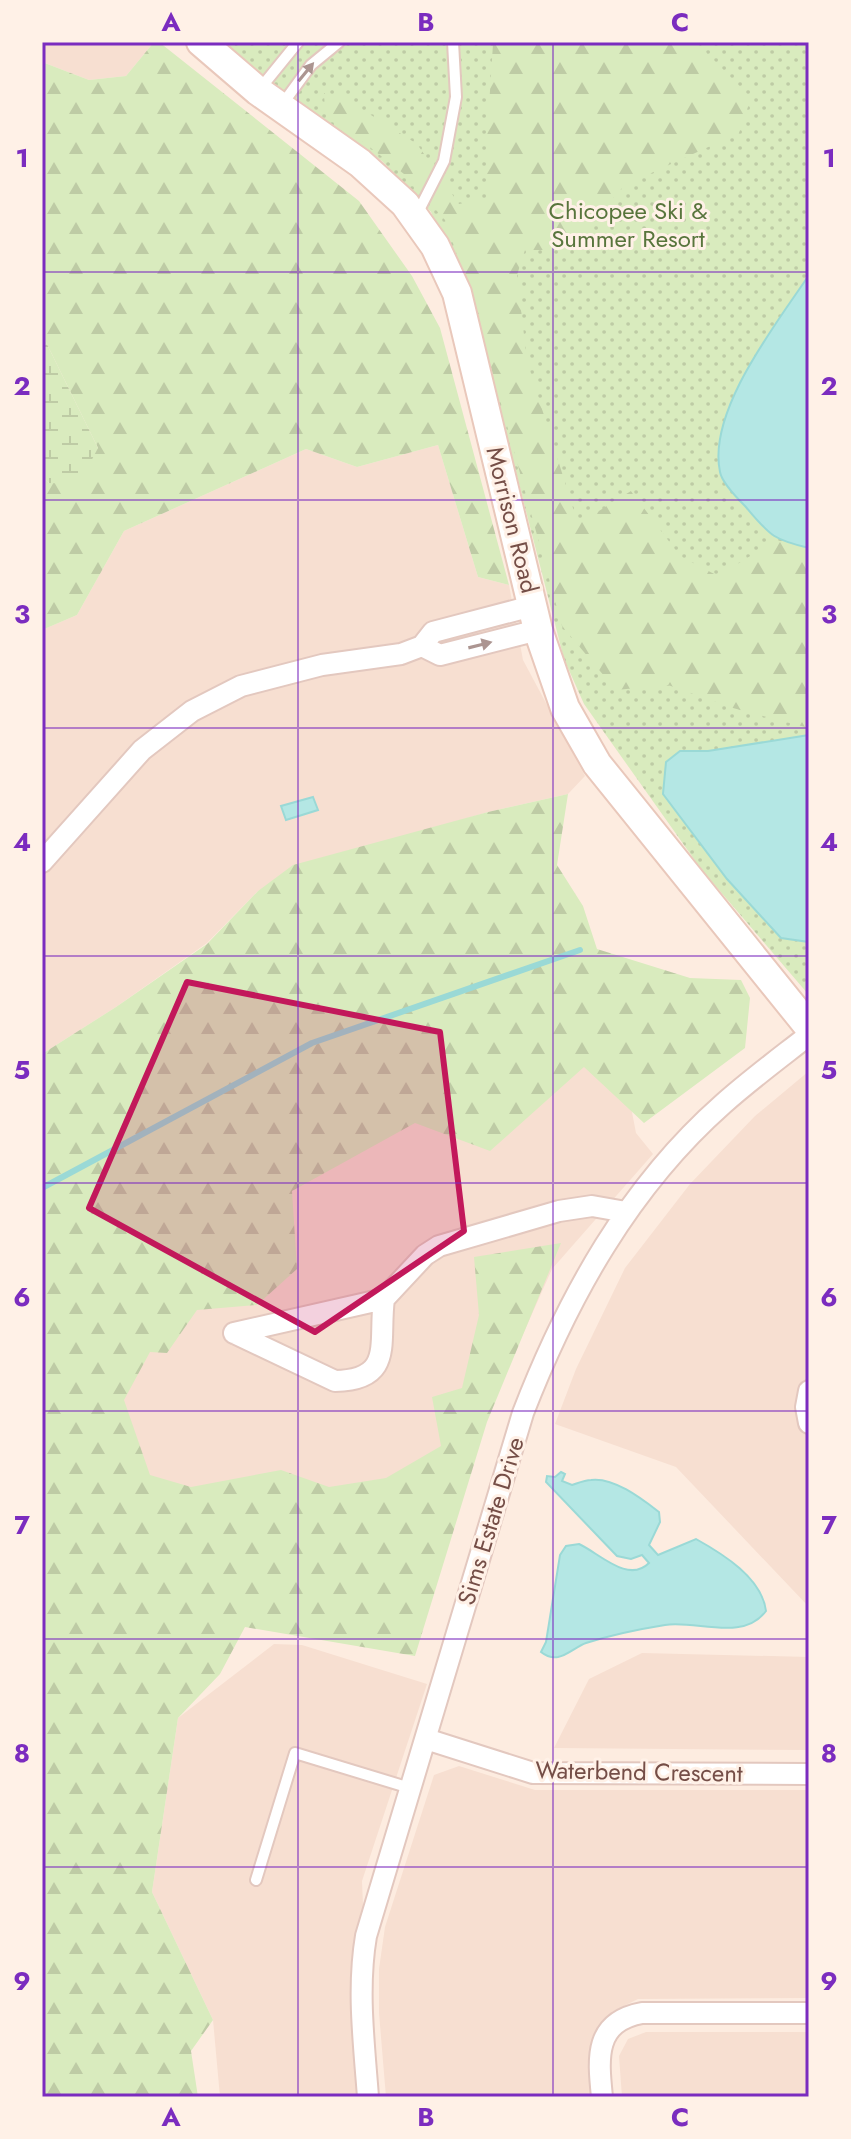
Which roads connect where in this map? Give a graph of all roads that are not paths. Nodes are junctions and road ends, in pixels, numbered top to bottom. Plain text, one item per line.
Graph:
1 (201, 42) edge
2 (298, 42) edge
3 (339, 42) edge
4 (453, 42) edge
5 (269, 99) junction
6 (415, 218) junction
7 (535, 618) junction
8 (42, 862) edge
9 (809, 1027) edge
10 (809, 1035) edge
11 (626, 1212) junction
12 (384, 1299) junction
13 (809, 1391) edge
14 (809, 1423) edge
15 (426, 1739) junction
16 (809, 1774) edge
17 (410, 1788) junction
18 (256, 1880) dead end
19 (809, 2013) edge
20 (368, 2097) edge
21 (602, 2097) edge

1 - 5 street, Morrison Road
2 - 5 lane
5 -> 3 lane
4 - 6 lane
5 - 6 street, Morrison Road
6 - 7 street, Morrison Road
7 - 8 street
7 - 9 street, Morrison Road
10 - 11 street, Sims Estate Drive
11 - 12 street
11 - 15 street, Sims Estate Drive
12 - 12 street
13 - 14 street
15 - 16 street, Waterbend Crescent
15 - 17 street, Sims Estate Drive
17 - 18 lane
17 - 20 street, Sims Estate Drive
19 - 21 street

